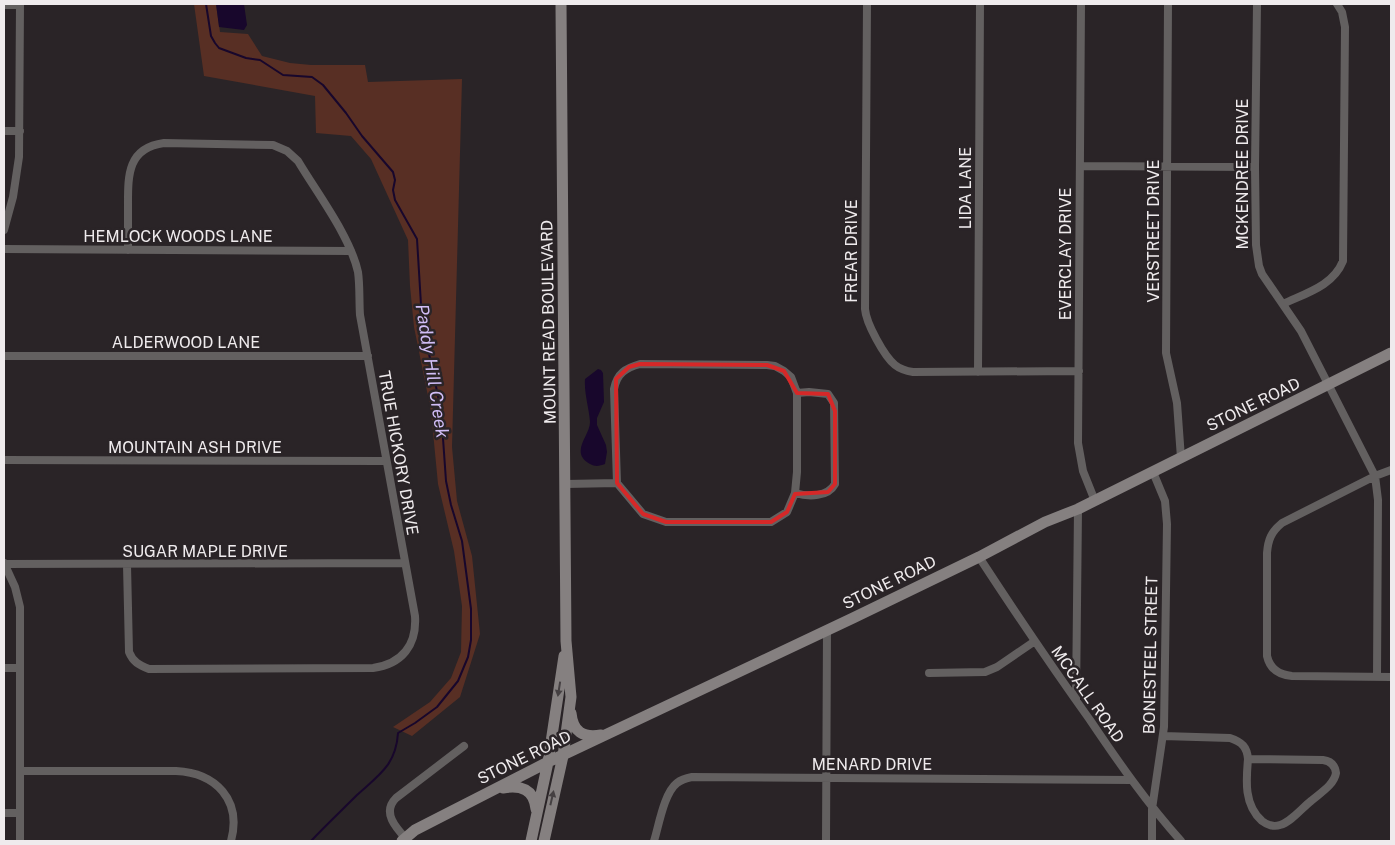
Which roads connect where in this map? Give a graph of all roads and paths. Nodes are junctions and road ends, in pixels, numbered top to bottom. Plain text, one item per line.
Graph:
1 (20, 4) edge
2 (561, 4) edge
3 (867, 4) edge
4 (980, 4) edge
5 (1081, 4) edge
6 (1168, 4) edge
7 (1257, 4) edge
8 (1337, 4) edge
9 (4, 5) edge
10 (4, 131) edge
11 (20, 131) junction
12 (1080, 166) junction
13 (1168, 166) junction
14 (1255, 167) junction
15 (4, 230) edge
16 (4, 249) edge
17 (128, 250) junction
18 (352, 251) junction
19 (1283, 304) junction
20 (1391, 353) edge
21 (4, 356) edge
22 (368, 356) junction
23 (1078, 371) junction
24 (978, 372) junction
25 (1329, 384) junction
26 (797, 393) junction
27 (1181, 458) junction
28 (4, 460) edge
29 (386, 461) junction
30 (1391, 470) edge
31 (1153, 472) junction
32 (1375, 476) junction
33 (617, 483) junction
34 (566, 484) junction
35 (795, 493) junction
36 (1095, 501) junction
37 (1078, 509) junction
38 (979, 557) junction
39 (405, 563) junction
40 (4, 564) edge
41 (127, 565) junction
42 (827, 630) junction
43 (566, 641) junction
44 (1035, 642) junction
45 (4, 668) edge
46 (20, 668) junction
47 (928, 673) dead end
48 (1377, 677) junction
49 (1391, 677) edge
50 (1076, 700) junction
51 (570, 705) junction
52 (610, 733) junction
53 (1163, 736) junction
54 (464, 746) dead end
55 (562, 756) junction
56 (1248, 759) junction
57 (548, 762) junction
58 (21, 771) junction
59 (827, 778) junction
60 (1131, 780) junction
61 (496, 789) junction
62 (1152, 809) junction
63 (4, 813) edge
64 (20, 813) junction
65 (537, 816) junction
66 (405, 840) edge
67 (20, 841) edge
68 (231, 841) edge
69 (531, 841) edge
70 (544, 841) edge
71 (654, 841) edge
72 (826, 841) edge
73 (1152, 841) edge
74 (1181, 841) edge

1 - 9 street
1 - 11 street
2 - 34 main road, MOUNT READ BOULEVARD
3 - 24 street, FREAR DRIVE
4 - 24 street, LIDA LANE
5 - 12 street, EVERCLAY DRIVE
6 - 13 street, VERSTREET DRIVE
7 - 14 street, MCKENDREE DRIVE
8 - 19 street
10 - 11 street
11 - 15 street
12 - 13 street
12 - 23 street, EVERCLAY DRIVE
13 - 14 street
13 - 27 street, VERSTREET DRIVE
14 - 19 street, MCKENDREE DRIVE
16 - 17 street, HEMLOCK WOODS LANE
17 - 18 street, HEMLOCK WOODS LANE
17 - 18 street, TRUE HICKORY DRIVE
18 - 22 street, TRUE HICKORY DRIVE
19 - 25 street, MCKENDREE DRIVE
20 - 25 main road, STONE ROAD
21 - 22 street, ALDERWOOD LANE
22 - 29 street, TRUE HICKORY DRIVE
23 - 24 street, FREAR DRIVE
23 - 36 street, EVERCLAY DRIVE
25 - 27 main road, STONE ROAD
25 - 32 street, MCKENDREE DRIVE
26 - 33 street
26 - 35 street
26 - 35 street
27 - 31 main road, STONE ROAD
28 - 29 street, MOUNTAIN ASH DRIVE
29 - 39 street, TRUE HICKORY DRIVE
30 - 32 street
31 - 36 main road, STONE ROAD
31 - 53 street, BONESTEEL STREET
32 - 48 street, MCKENDREE DRIVE
32 - 48 street
33 - 34 street
33 - 35 street
34 - 43 main road, MOUNT READ BOULEVARD
36 - 37 main road, STONE ROAD
37 - 38 main road, STONE ROAD
37 - 50 street
38 - 42 main road, STONE ROAD
38 - 44 street, MCCALL ROAD
39 - 41 street, SUGAR MAPLE DRIVE
39 - 41 street, TRUE HICKORY DRIVE
40 - 41 street, SUGAR MAPLE DRIVE
40 - 46 street
42 - 52 main road, STONE ROAD
42 - 59 street
43 - 51 main road, MOUNT READ BOULEVARD
43 -> 57 main road, MOUNT READ BOULEVARD
44 - 47 street
44 - 50 street, MCCALL ROAD
45 - 46 street
46 - 58 street
48 - 49 street
50 - 60 street, MCCALL ROAD
51 - 52 main road
51 - 55 main road, MOUNT READ BOULEVARD
52 - 55 main road, STONE ROAD
53 - 56 street
53 - 62 street, BONESTEEL STREET
54 - 66 street
55 - 57 main road, STONE ROAD
70 -> 55 main road, MOUNT READ BOULEVARD
56 - 56 street
57 - 61 main road, STONE ROAD
57 - 65 main road, MOUNT READ BOULEVARD
58 - 64 street
58 - 68 street
59 - 60 street, MENARD DRIVE
59 - 71 street, MENARD DRIVE
59 - 72 street
60 - 62 street, MCCALL ROAD
61 - 65 main road
61 - 66 main road, STONE ROAD
62 - 73 street, BONESTEEL STREET
62 - 74 street, MCCALL ROAD
63 - 64 street
64 - 67 street
65 - 69 main road, MOUNT READ BOULEVARD

